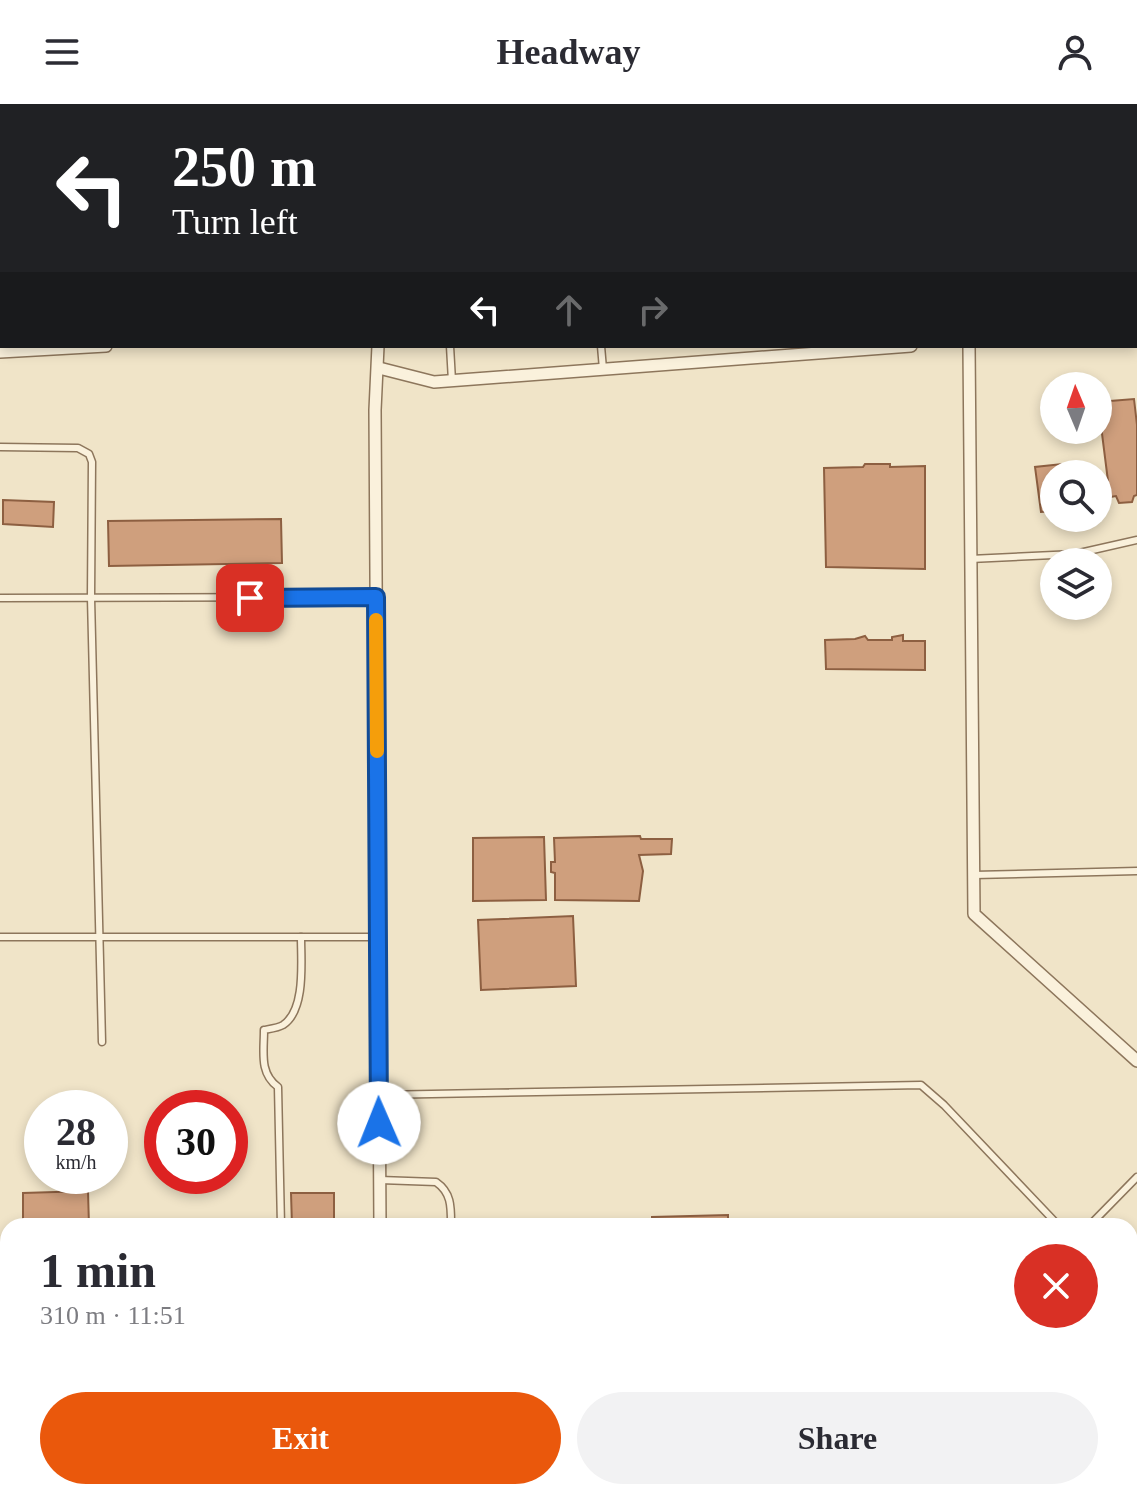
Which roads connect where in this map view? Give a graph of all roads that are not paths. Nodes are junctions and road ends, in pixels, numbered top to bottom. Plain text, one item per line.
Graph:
1 (57, 348) edge
2 (378, 348) edge
3 (450, 348) edge
4 (601, 348) edge
5 (852, 348) edge
6 (969, 348) edge
7 (793, 350) edge
8 (0, 352) edge
9 (379, 368) junction
10 (603, 369) junction
11 (452, 381) junction
12 (0, 447) edge
13 (1137, 540) edge
14 (970, 559) junction
15 (376, 597) junction
16 (0, 598) edge
17 (91, 598) junction
18 (1137, 871) edge
19 (974, 875) junction
20 (0, 937) edge
21 (98, 937) junction
22 (301, 937) junction
23 (378, 937) junction
24 (102, 1042) dead end
25 (1137, 1061) edge
26 (379, 1095) junction
27 (1137, 1177) edge
28 (380, 1180) junction
29 (281, 1218) edge
30 (380, 1218) edge
31 (451, 1218) edge
32 (1051, 1218) edge
33 (1099, 1218) edge

1 - 8 street
2 - 9 street
3 - 11 lane
4 - 10 lane
5 - 7 street
6 - 14 street
7 - 10 street
9 - 11 street
9 - 15 street
10 - 11 street
12 - 17 lane
13 - 14 lane
14 - 19 street
15 - 17 lane
15 - 23 street
16 - 17 lane
17 - 21 lane
18 - 19 lane
19 - 25 street
20 - 21 lane
21 - 22 lane
21 - 24 lane
22 - 23 lane
22 - 29 lane
23 - 26 street
26 - 28 street
26 - 32 lane
27 - 33 lane
28 - 30 street
28 - 31 lane

